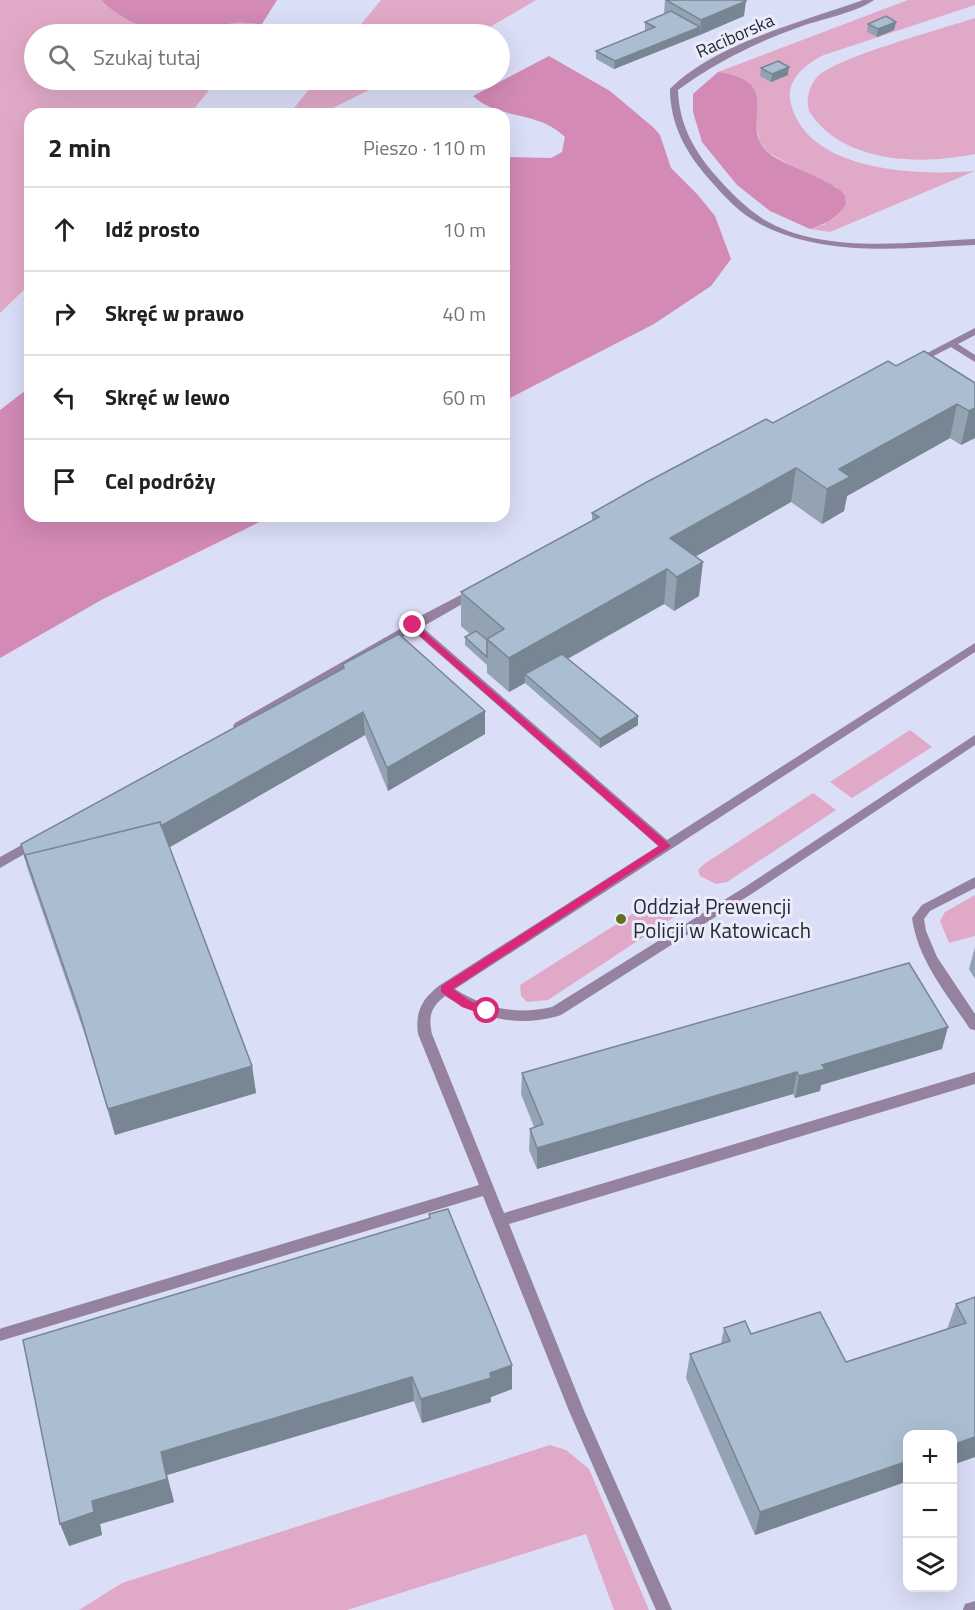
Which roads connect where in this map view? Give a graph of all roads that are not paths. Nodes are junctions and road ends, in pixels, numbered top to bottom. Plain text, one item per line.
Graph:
1 (870, 0) edge
2 (975, 242) edge
3 (975, 331) edge
4 (952, 344) junction
5 (975, 359) edge
6 (900, 368) edge
7 (486, 586) edge
8 (413, 625) junction
9 (975, 647) edge
10 (227, 732) edge
11 (975, 739) edge
12 (52, 833) edge
13 (666, 846) junction
14 (0, 863) edge
15 (975, 882) edge
16 (445, 989) junction
17 (975, 1025) edge
18 (975, 1078) edge
19 (488, 1188) junction
20 (501, 1220) junction
21 (2, 1335) dead end
22 (664, 1610) edge

1 - 2 street, Raciborska
3 - 4 street
4 - 5 street
4 - 6 street
7 - 8 street
8 - 10 street
8 - 13 street
9 - 13 street
11 - 16 street
12 - 14 street
13 - 16 street
15 - 17 street
16 - 19 street
18 - 20 street
19 - 20 street
19 - 21 street
20 - 22 street

